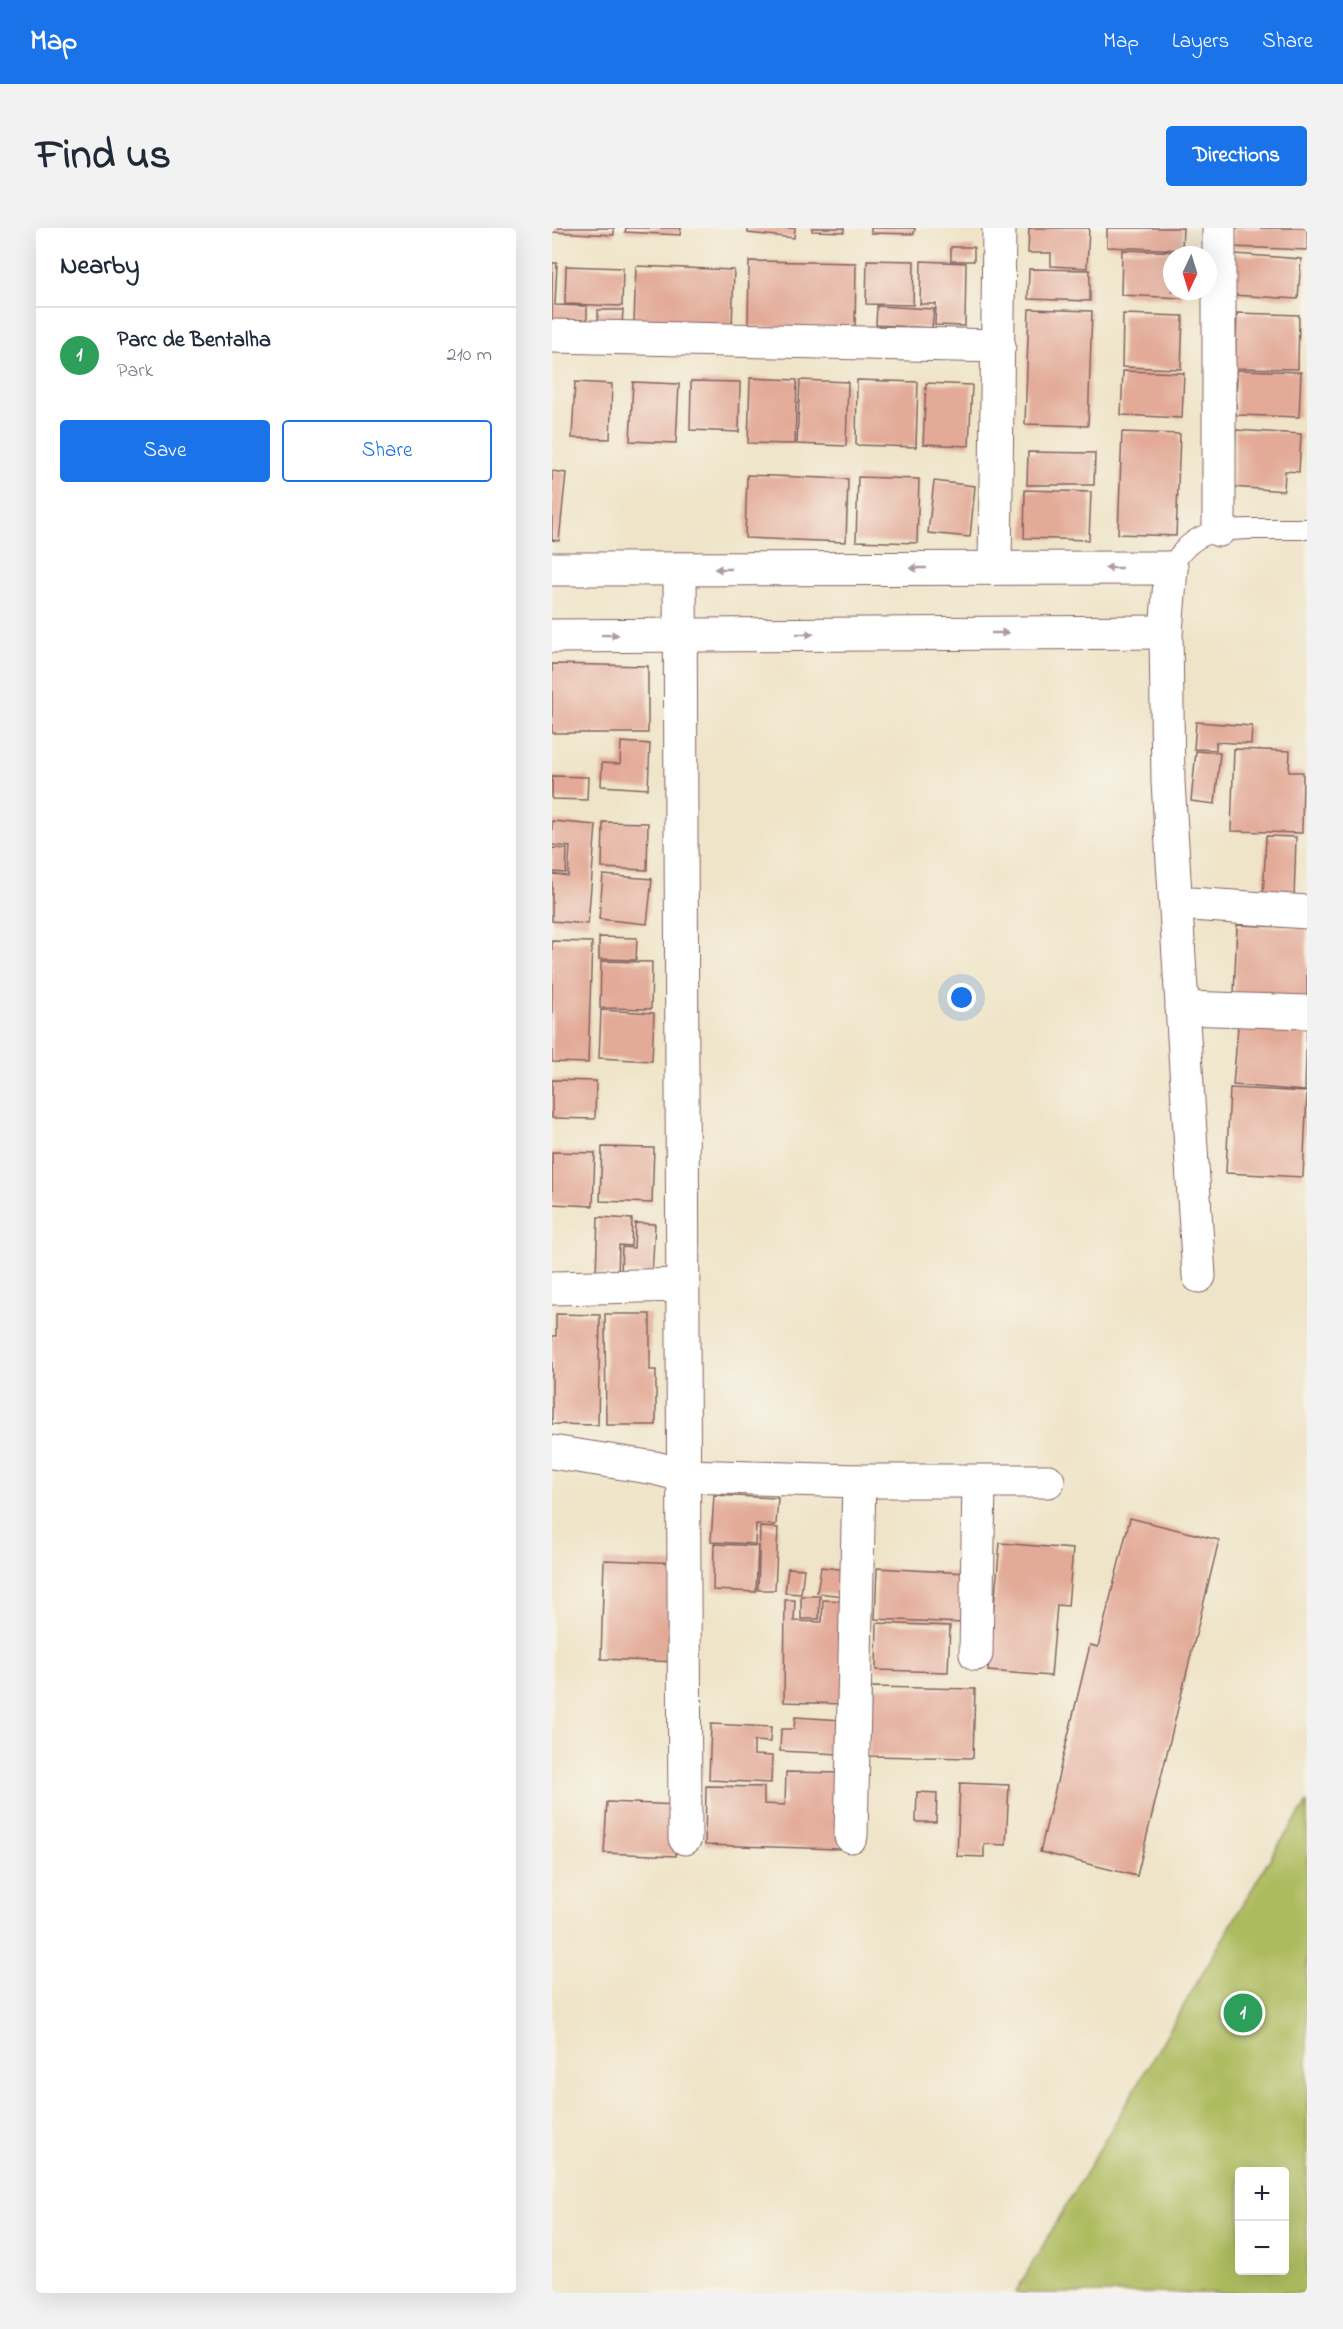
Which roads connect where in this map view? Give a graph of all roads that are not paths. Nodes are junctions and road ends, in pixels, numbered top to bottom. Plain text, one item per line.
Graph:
1 (999, 228) edge
2 (1219, 228) edge
3 (552, 336) edge
4 (999, 346) junction
5 (1307, 529) edge
6 (1219, 530) junction
7 (995, 568) junction
8 (1171, 568) junction
9 (552, 569) edge
10 (680, 569) junction
11 (1166, 632) junction
12 (680, 635) junction
13 (552, 636) edge
14 (1176, 903) junction
15 (1307, 912) edge
16 (1182, 1008) junction
17 (1307, 1012) edge
18 (1199, 1276) dead end
19 (683, 1285) junction
20 (552, 1288) edge
21 (552, 1452) edge
22 (685, 1476) junction
23 (859, 1481) junction
24 (1048, 1481) dead end
25 (979, 1482) junction
26 (976, 1654) dead end
27 (851, 1836) dead end
28 (685, 1838) dead end

1 - 4 street
2 - 6 street
3 - 4 street
4 - 7 street
5 - 6 lane
6 - 8 lane
8 -> 7 street
7 -> 10 street
8 - 11 street
9 - 10 street
10 - 12 street
12 -> 11 street
11 - 14 street
13 -> 12 street
12 - 19 street
14 - 15 street
14 - 16 street
16 - 17 street
16 - 18 street
19 - 20 street
19 - 22 street
21 - 22 street
22 - 23 street
22 - 28 street
23 - 25 street
23 - 27 street
24 - 25 street
25 - 26 street

